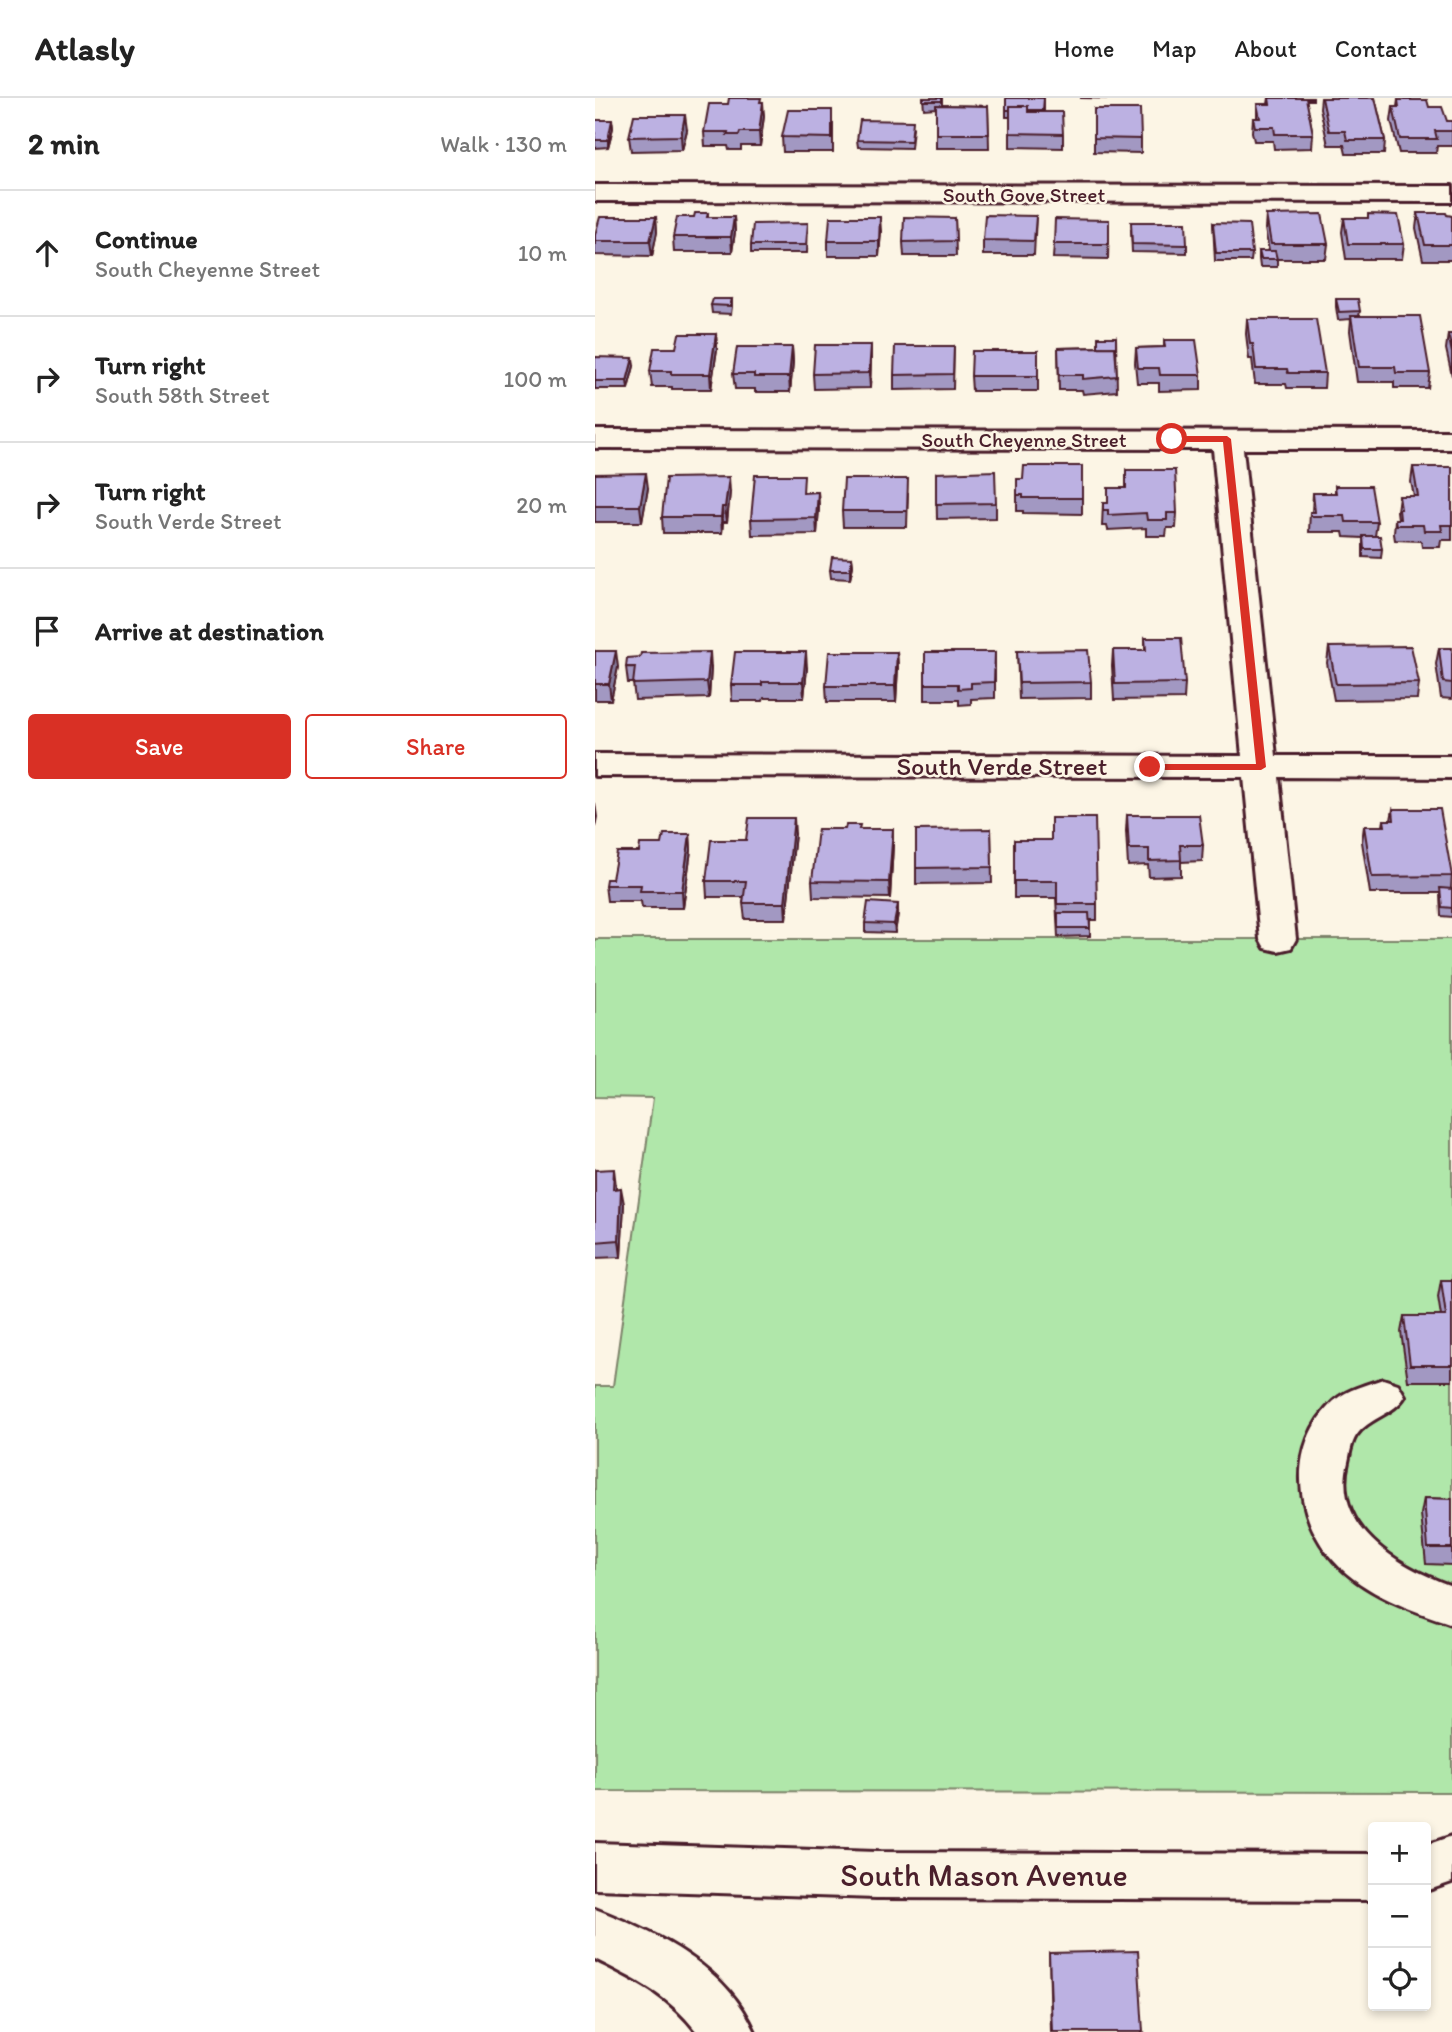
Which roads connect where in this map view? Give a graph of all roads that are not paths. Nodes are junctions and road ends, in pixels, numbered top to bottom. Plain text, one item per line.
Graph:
1 (595, 193) edge
2 (1452, 194) edge
3 (595, 439) edge
4 (1227, 439) junction
5 (1452, 440) edge
6 (595, 765) edge
7 (1261, 767) junction
8 (1452, 767) edge
9 (1278, 939) dead end
10 (1383, 1396) dead end
11 (1452, 1605) edge
12 (1452, 1860) edge
13 (595, 1866) edge
14 (1431, 1866) edge
15 (1368, 1877) edge
16 (1431, 1878) edge
17 (1452, 1878) edge
18 (595, 1933) edge
19 (729, 2032) edge

1 - 2 street, South Gove Street
3 - 4 street, South Cheyenne Street
4 - 5 street, South Cheyenne Street
4 - 7 street
6 - 7 street, South Verde Street
7 - 8 street, South Verde Street
7 - 9 street
10 - 11 street
12 - 14 street
13 - 15 street, South Mason Avenue
16 - 17 street
18 - 19 street

